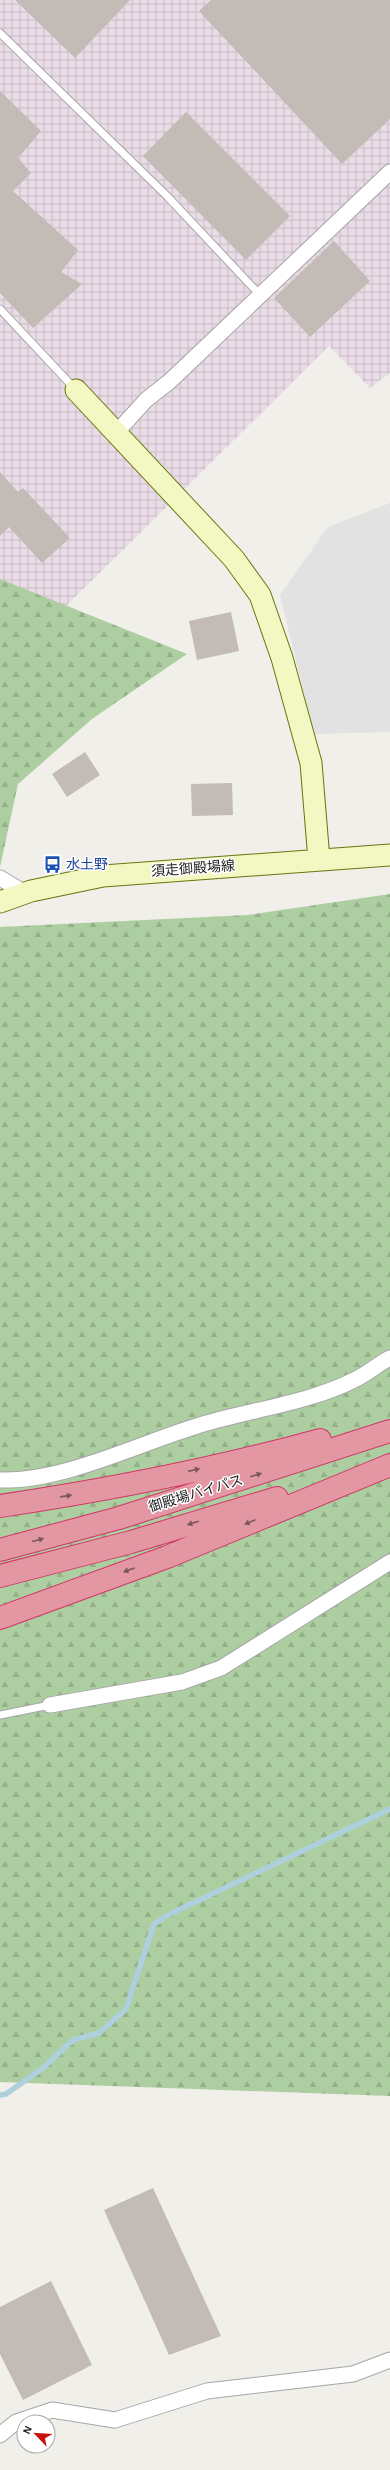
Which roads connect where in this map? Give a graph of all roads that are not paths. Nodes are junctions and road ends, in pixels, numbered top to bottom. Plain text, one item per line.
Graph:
1 (0, 34) edge
2 (390, 172) edge
3 (260, 295) junction
4 (0, 309) edge
5 (76, 390) joint
6 (116, 433) junction
7 (390, 855) edge
8 (319, 860) junction
9 (0, 878) edge
10 (25, 893) junction
11 (0, 902) edge
12 (390, 1358) edge
13 (390, 1420) edge
14 (390, 1431) edge
15 (390, 1459) edge
16 (390, 1465) edge
17 (0, 1480) edge
18 (0, 1506) edge
19 (0, 1550) edge
20 (390, 1562) edge
21 (0, 1576) edge
22 (0, 1618) edge
23 (50, 1705) joint
24 (0, 1715) edge
25 (390, 2360) edge
26 (0, 2435) edge

1 - 3 lane
2 - 3 street
3 - 6 street
4 - 5 lane
5 - 6 street
6 - 8 street
7 - 8 street, 須走御殿場線
8 - 10 street, 須走御殿場線
9 - 10 street
10 - 11 street, 須走御殿場線
12 - 17 street
18 -> 13 highway
19 -> 14 highway, 御殿場バイパス
15 -> 21 highway, 御殿場バイパス
16 -> 22 highway
20 - 23 street
23 - 24 lane
25 - 26 street

